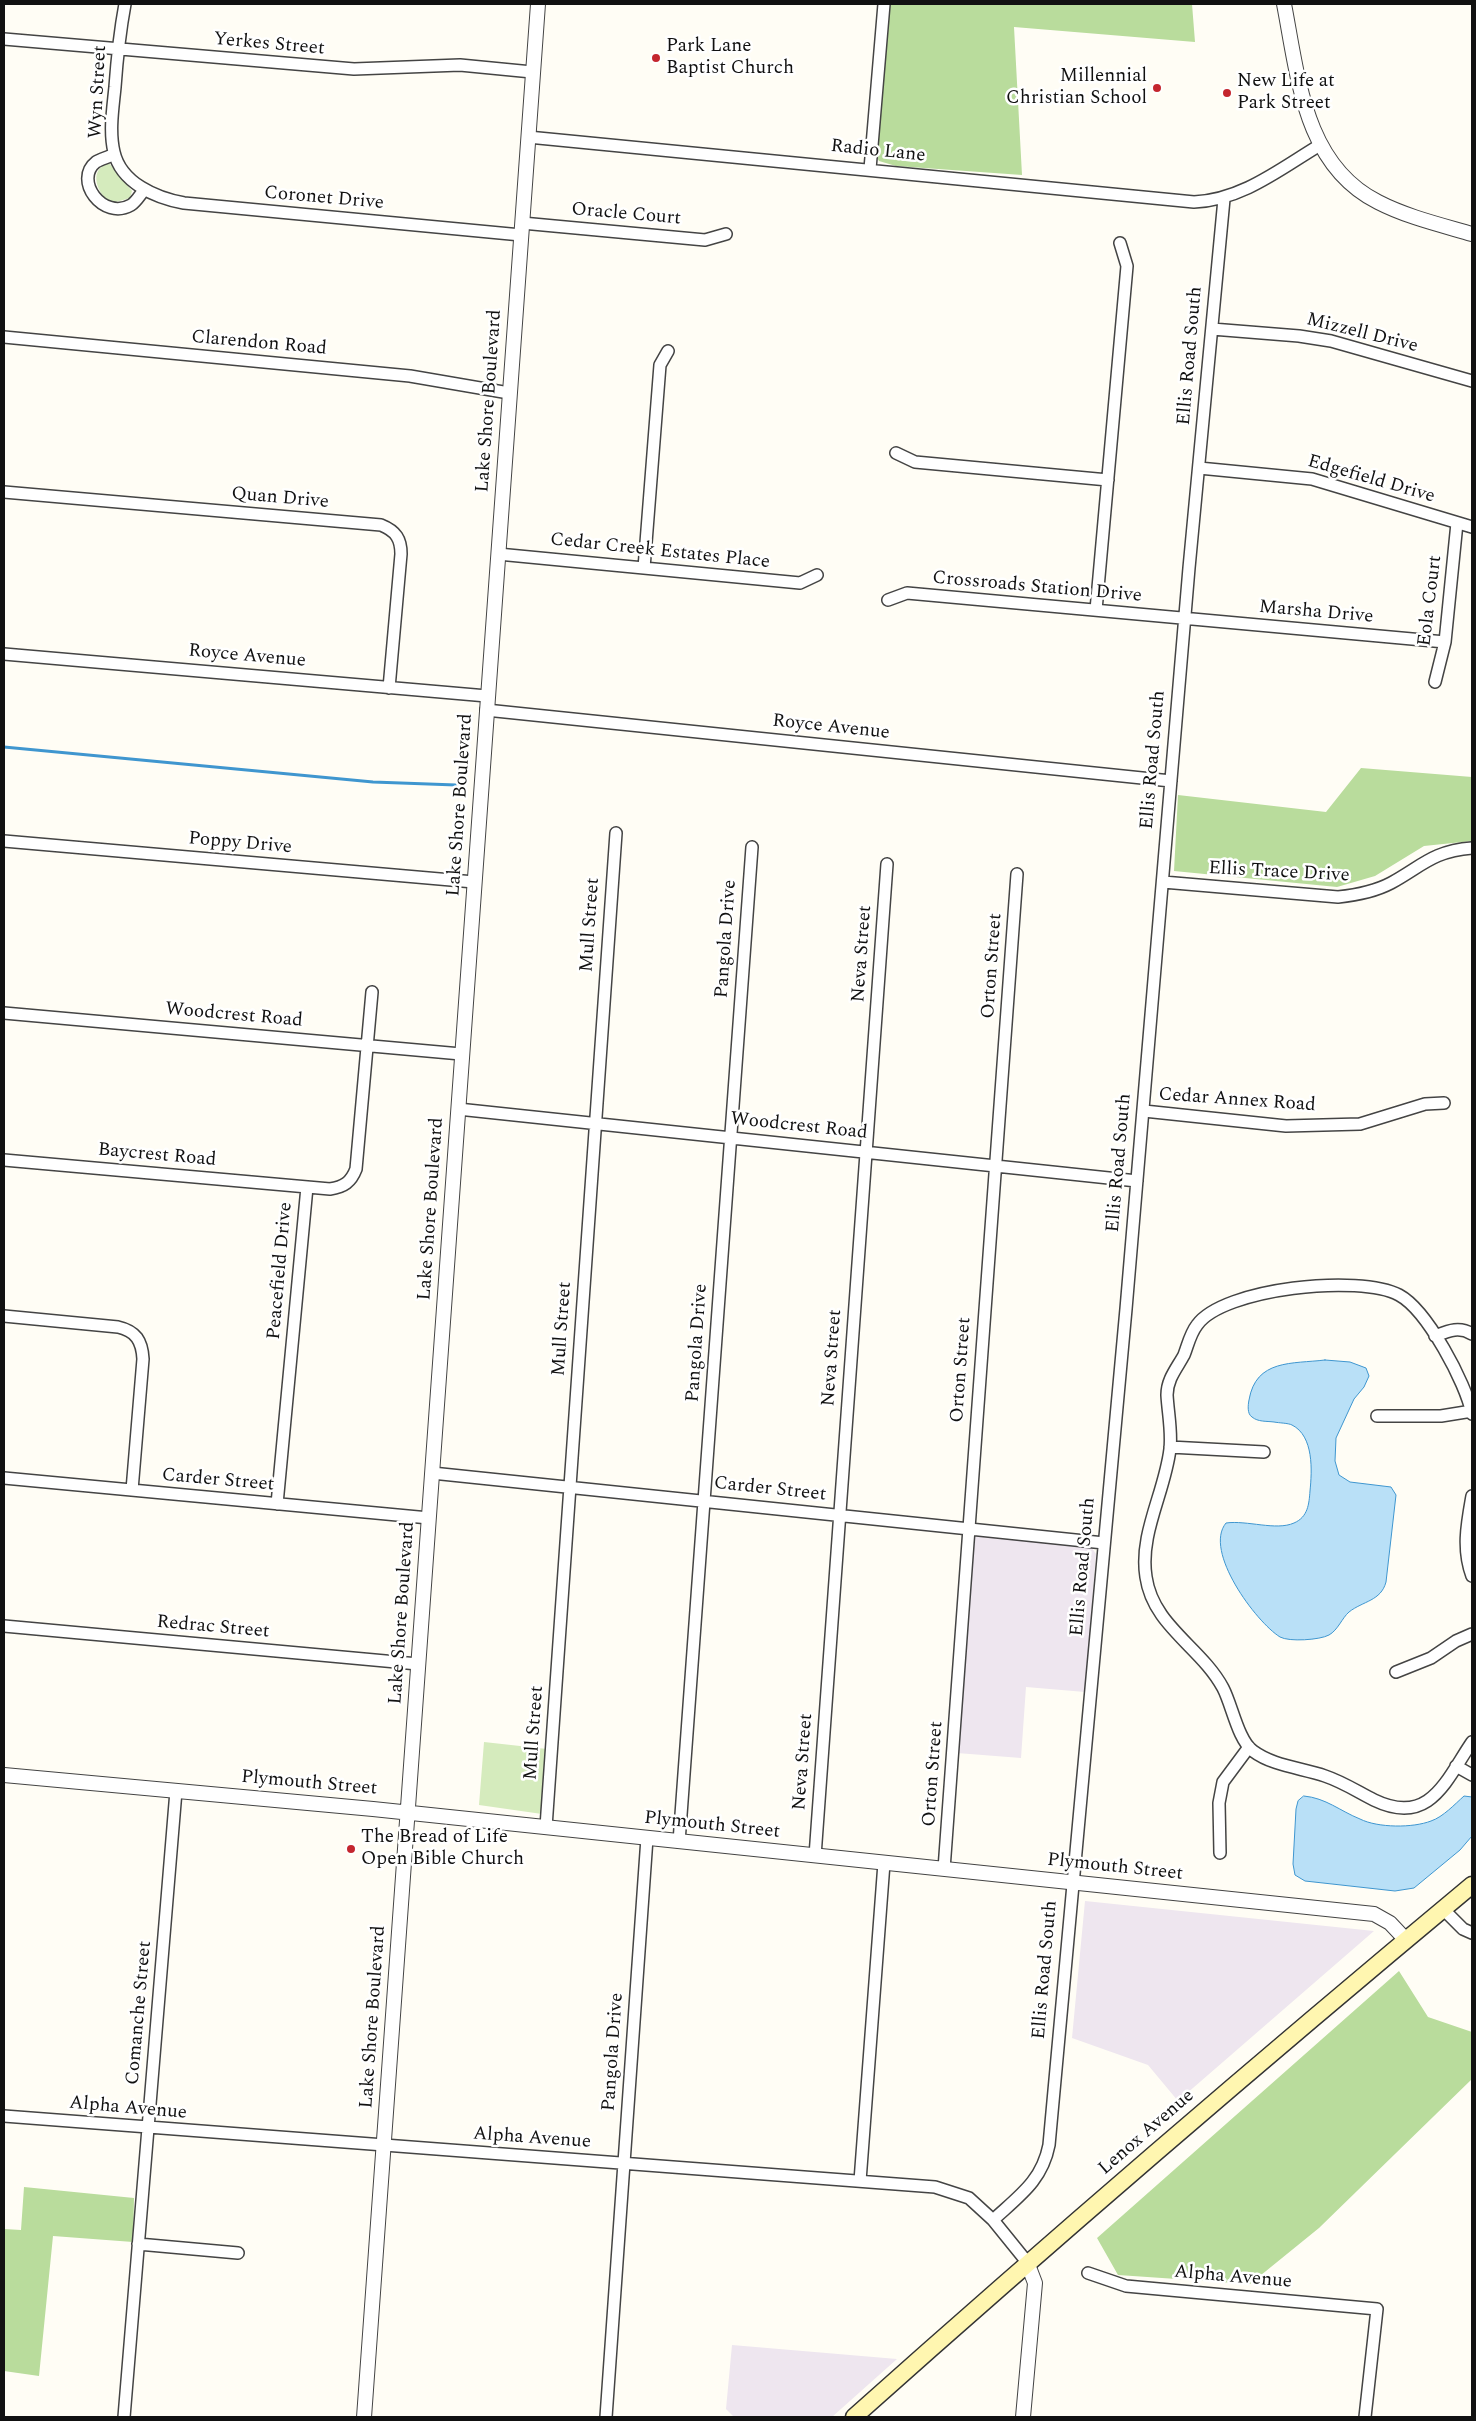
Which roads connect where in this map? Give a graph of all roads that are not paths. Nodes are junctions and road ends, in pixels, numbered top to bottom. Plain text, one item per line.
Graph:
1 (125, 4) edge
2 (538, 4) edge
3 (884, 4) edge
4 (1284, 4) edge
5 (4, 39) edge
6 (118, 50) junction
7 (532, 72) junction
8 (528, 137) junction
9 (1320, 145) junction
10 (114, 154) junction
11 (870, 169) junction
12 (131, 178) joint
13 (144, 190) junction
14 (1224, 199) junction
15 (521, 229) junction
16 (726, 234) dead end
17 (1472, 234) edge
18 (1120, 243) dead end
19 (1212, 328) junction
20 (4, 337) edge
21 (668, 351) dead end
22 (1472, 381) edge
23 (509, 393) junction
24 (896, 453) dead end
25 (1199, 468) junction
26 (1108, 480) junction
27 (4, 492) edge
28 (1457, 523) junction
29 (1472, 527) edge
30 (498, 554) junction
31 (644, 568) junction
32 (817, 576) dead end
33 (888, 600) dead end
34 (1096, 610) junction
35 (1184, 619) junction
36 (1445, 642) junction
37 (4, 654) edge
38 (1435, 682) dead end
39 (388, 688) junction
40 (487, 703) junction
41 (1171, 781) junction
42 (616, 833) dead end
43 (4, 841) edge
44 (752, 847) dead end
45 (1472, 848) edge
46 (887, 864) dead end
47 (1017, 874) dead end
48 (474, 882) junction
49 (1163, 882) junction
50 (372, 992) dead end
51 (4, 1013) edge
52 (368, 1046) junction
53 (462, 1054) junction
54 (1444, 1103) dead end
55 (458, 1109) junction
56 (1144, 1111) junction
57 (594, 1124) junction
58 (730, 1138) junction
59 (865, 1152) junction
60 (4, 1160) edge
61 (995, 1166) junction
62 (1137, 1181) junction
63 (306, 1187) junction
64 (4, 1316) edge
65 (1472, 1334) edge
66 (1434, 1336) junction
67 (1472, 1412) edge
68 (1377, 1416) dead end
69 (1170, 1447) junction
70 (1264, 1452) dead end
71 (432, 1473) junction
72 (4, 1478) edge
73 (570, 1488) junction
74 (132, 1490) junction
75 (1472, 1496) edge
76 (705, 1501) junction
77 (277, 1504) junction
78 (839, 1515) junction
79 (429, 1518) junction
80 (969, 1529) junction
81 (1469, 1540) edge
82 (1104, 1543) junction
83 (1472, 1576) edge
84 (4, 1626) edge
85 (1472, 1634) edge
86 (418, 1664) junction
87 (1396, 1672) dead end
88 (1472, 1742) edge
89 (1249, 1747) junction
90 (1468, 1756) edge
91 (1456, 1766) junction
92 (4, 1775) edge
93 (1472, 1775) edge
94 (176, 1791) junction
95 (408, 1812) junction
96 (546, 1827) junction
97 (647, 1838) junction
98 (679, 1842) junction
99 (1220, 1853) dead end
100 (815, 1856) junction
101 (884, 1863) junction
102 (944, 1869) junction
103 (1073, 1883) junction
104 (1472, 1885) edge
105 (1443, 1909) junction
106 (1472, 1933) edge
107 (1406, 1940) junction
108 (4, 2116) edge
109 (148, 2128) junction
110 (384, 2147) junction
111 (623, 2163) junction
112 (860, 2181) junction
113 (993, 2220) junction
114 (138, 2244) junction
115 (238, 2252) dead end
116 (1027, 2262) junction
117 (1088, 2273) dead end
118 (124, 2417) edge
119 (364, 2417) edge
120 (606, 2417) edge
121 (854, 2417) edge
122 (1023, 2417) edge
123 (1366, 2417) edge

1 - 6 street, Wyn Street
2 - 7 street, Lake Shore Boulevard
3 - 11 street
4 - 9 street
5 - 6 street, Yerkes Street
6 - 7 street, Yerkes Street
6 - 10 street, Wyn Street
7 - 8 street, Lake Shore Boulevard
8 - 11 street, Radio Lane
8 - 15 street, Lake Shore Boulevard
9 - 14 street
9 - 17 street
10 - 12 street, Wyn Street
10 - 13 street
11 - 14 street, Radio Lane
12 - 13 street, Coronet Drive
13 - 15 street, Coronet Drive
14 - 19 street, Ellis Road South
15 - 16 street, Oracle Court
15 - 23 street, Lake Shore Boulevard
18 - 26 street
19 - 22 street, Mizzell Drive
19 - 25 street, Ellis Road South
20 - 23 street, Clarendon Road
21 - 31 street
23 - 30 street, Lake Shore Boulevard
24 - 26 street
25 - 28 street, Edgefield Drive
25 - 35 street, Ellis Road South
26 - 34 street
27 - 39 street, Quan Drive
28 - 29 street, Edgefield Drive
28 - 36 street, Eola Court
30 - 31 street, Cedar Creek Estates Place
30 - 40 street, Lake Shore Boulevard
31 - 32 street, Cedar Creek Estates Place
33 - 34 street, Crossroads Station Drive
34 - 35 street, Crossroads Station Drive
35 - 36 street, Marsha Drive
35 - 41 street, Ellis Road South
36 - 38 street, Eola Court
37 - 39 street, Royce Avenue
39 - 40 street, Royce Avenue
40 - 41 street, Royce Avenue
40 - 48 street, Lake Shore Boulevard
41 - 49 street, Ellis Road South
42 - 57 street, Mull Street
43 - 48 street, Poppy Drive
44 - 58 street, Pangola Drive
45 - 49 street, Ellis Trace Drive
46 - 59 street, Neva Street
47 - 61 street, Orton Street
48 - 53 street, Lake Shore Boulevard
49 - 56 street, Ellis Road South
50 - 52 street, Peacefield Drive
51 - 52 street, Woodcrest Road
52 - 53 street, Woodcrest Road
52 - 63 street, Peacefield Drive
53 - 55 street, Lake Shore Boulevard
54 - 56 street, Cedar Annex Road
55 - 57 street, Woodcrest Road
55 - 71 street, Lake Shore Boulevard
56 - 62 street, Ellis Road South
57 - 58 street, Woodcrest Road
57 - 73 street, Mull Street
58 - 59 street, Woodcrest Road
58 - 76 street, Pangola Drive
59 - 61 street, Woodcrest Road
59 - 78 street, Neva Street
60 - 63 street, Baycrest Road
61 - 62 street, Woodcrest Road
61 - 80 street, Orton Street
62 - 82 street, Ellis Road South
63 - 77 street, Peacefield Drive
64 - 74 street
65 - 66 street
66 - 67 street
66 - 69 street
67 - 68 street
69 - 70 street
69 - 89 street
71 - 73 street, Carder Street
71 - 79 street, Lake Shore Boulevard
72 - 74 street, Carder Street
73 - 76 street, Carder Street
73 - 96 street, Mull Street
74 - 77 street, Carder Street
75 - 81 street
76 - 78 street, Carder Street
76 - 98 street, Pangola Drive
77 - 79 street, Carder Street
78 - 80 street, Carder Street
78 - 100 street, Neva Street
79 - 86 street, Lake Shore Boulevard
80 - 82 street, Carder Street
80 - 102 street, Orton Street
81 - 83 street
82 - 103 street, Ellis Road South
84 - 86 street, Redrac Street
85 - 87 street
86 - 95 street, Lake Shore Boulevard
88 - 90 street
89 - 91 street
89 - 99 street
90 - 91 street
91 - 93 street
92 - 94 street, Plymouth Street
94 - 95 street, Plymouth Street
94 - 109 street, Comanche Street
95 - 96 street, Plymouth Street
95 - 110 street, Lake Shore Boulevard
96 - 97 street, Plymouth Street
97 - 98 street, Plymouth Street
97 - 111 street, Pangola Drive
98 - 100 street, Plymouth Street
100 - 101 street, Plymouth Street
101 - 102 street, Plymouth Street
101 - 112 street
102 - 103 street, Plymouth Street
103 - 107 street, Plymouth Street
103 - 113 street, Ellis Road South
104 - 105 main road, Lenox Avenue
105 - 106 street
105 - 107 main road, Lenox Avenue
107 - 116 main road, Lenox Avenue
108 - 109 street, Alpha Avenue
109 - 110 street, Alpha Avenue
109 - 114 street, Comanche Street
110 - 111 street, Alpha Avenue
110 - 119 street, Lake Shore Boulevard
111 - 112 street, Alpha Avenue
111 - 120 street, Pangola Drive
112 - 113 street, Alpha Avenue
113 - 116 street, Alpha Avenue
114 - 115 street
114 - 118 street, Comanche Street
116 - 121 main road, Lenox Avenue
116 - 122 street
117 - 123 street, Alpha Avenue

